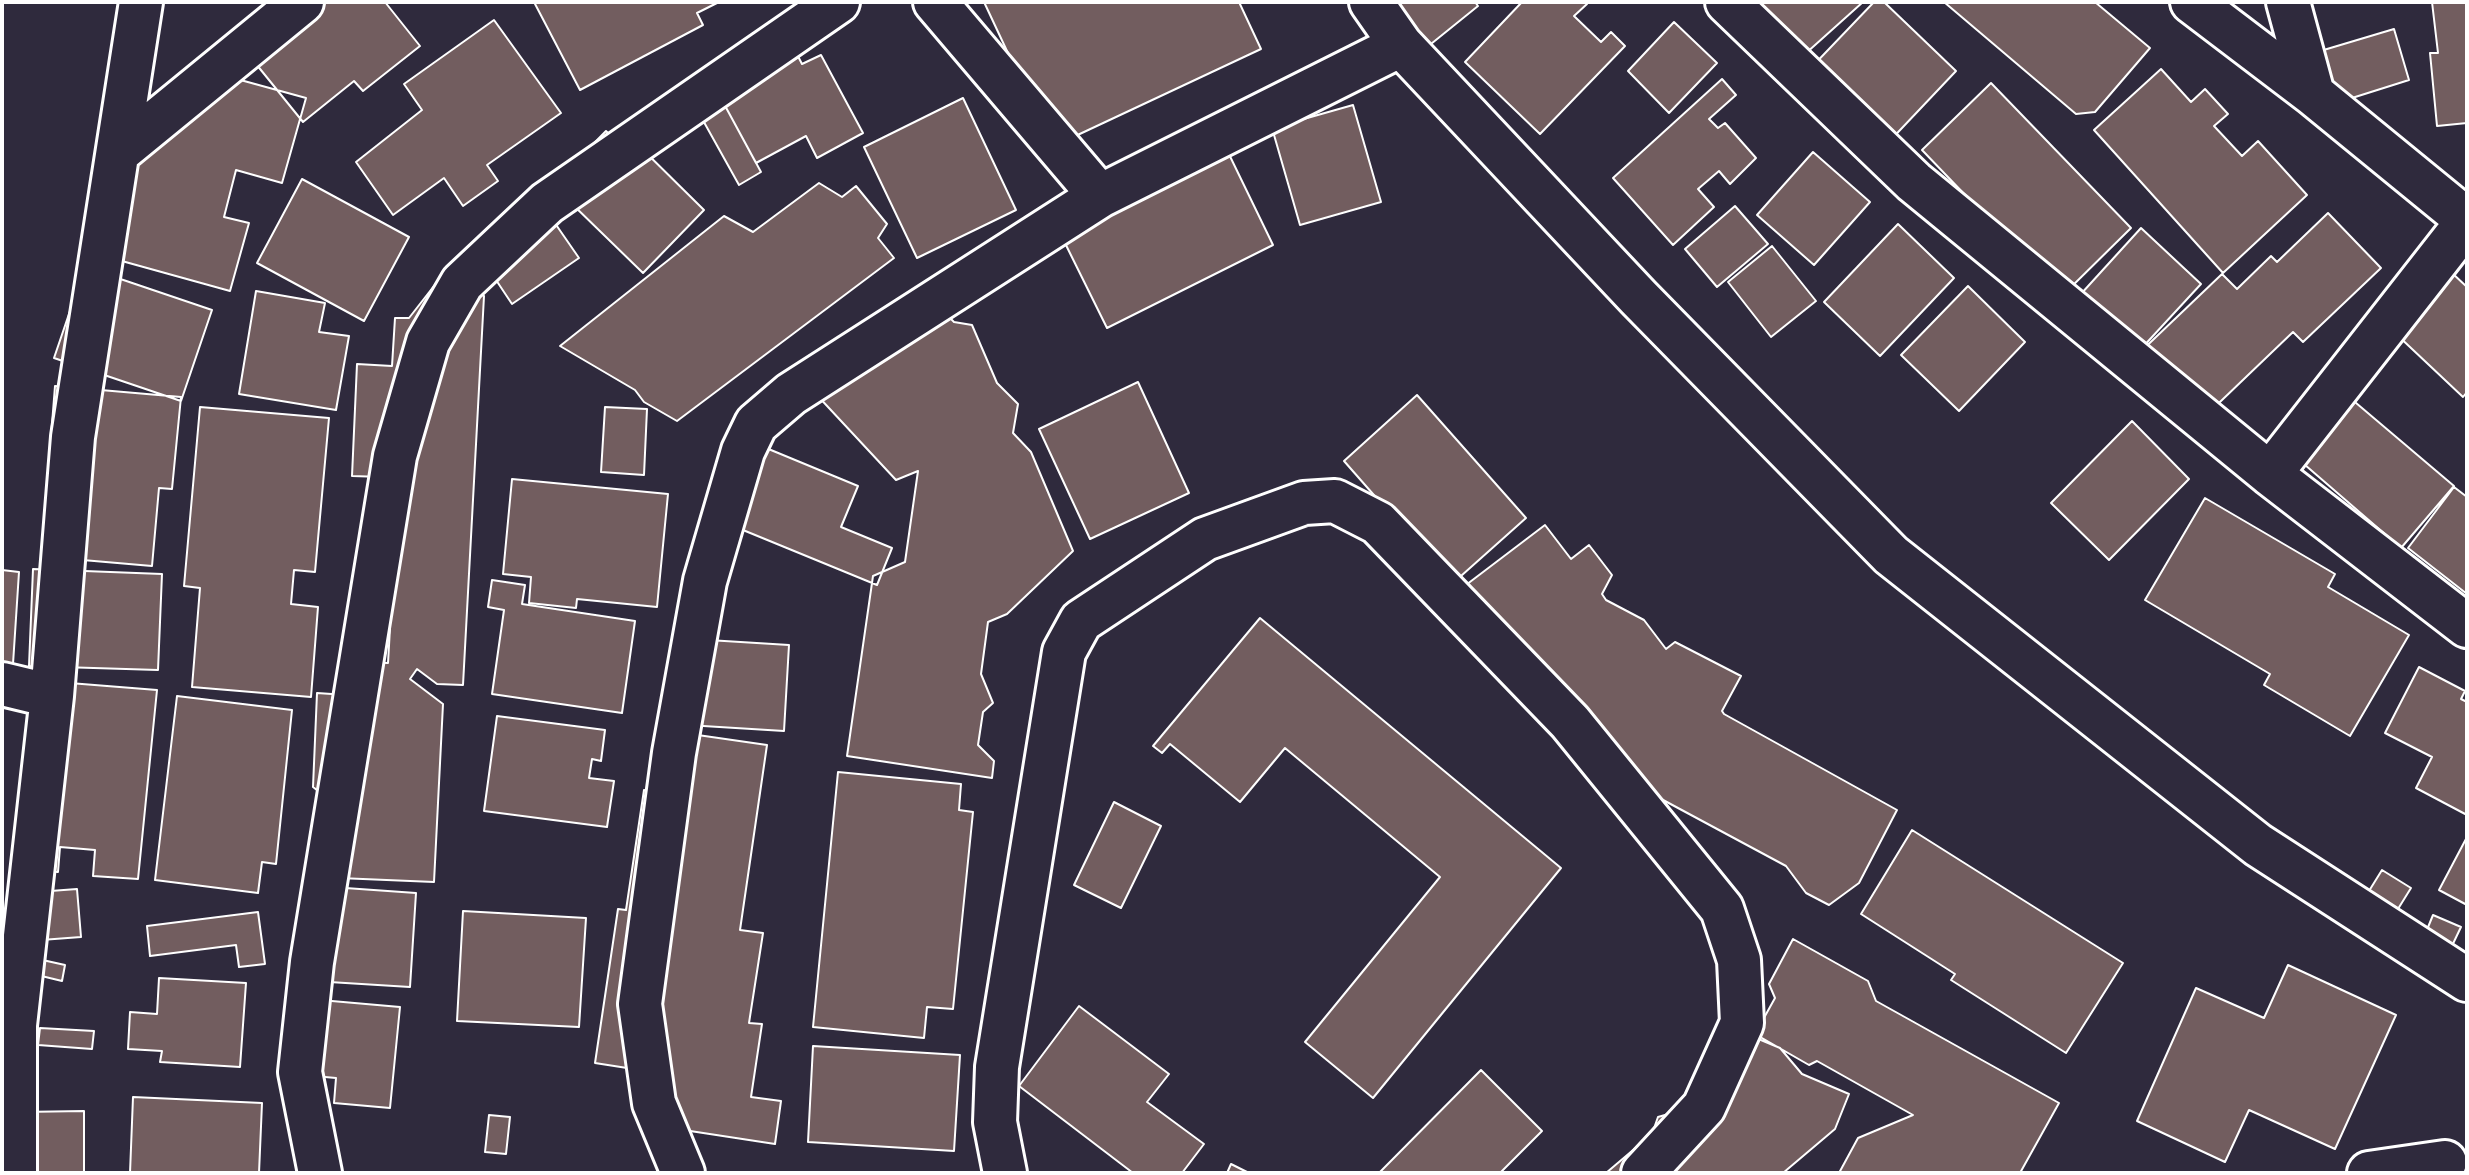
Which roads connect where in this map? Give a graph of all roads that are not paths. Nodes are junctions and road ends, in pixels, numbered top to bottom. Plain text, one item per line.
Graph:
1 (141, 2) edge
2 (302, 2) edge
3 (838, 2) edge
4 (935, 2) edge
5 (1371, 2) edge
6 (1727, 2) edge
7 (2192, 2) edge
8 (2288, 2) edge
9 (1401, 45) junction
10 (2313, 94) junction
11 (120, 151) junction
12 (1100, 196) junction
13 (2467, 221) edge
14 (2270, 474) junction
15 (2467, 626) edge
16 (2, 684) edge
17 (52, 696) junction
18 (2467, 980) edge
19 (9, 1042) edge
20 (2450, 1158) edge
21 (15, 1173) edge
22 (320, 1173) edge
23 (683, 1173) edge
24 (1005, 1173) edge
25 (1643, 1173) edge
26 (2369, 1173) edge

1 - 11 street
2 - 11 street
3 - 22 street
4 - 12 street
5 - 9 street
6 - 14 street
7 - 10 street
8 - 10 street
9 - 12 street
9 - 18 street
10 - 13 street
11 - 17 street
12 - 23 street
13 - 14 street
14 - 15 street
16 - 17 street
17 - 19 street
19 - 21 street
20 - 26 street
24 - 25 street

